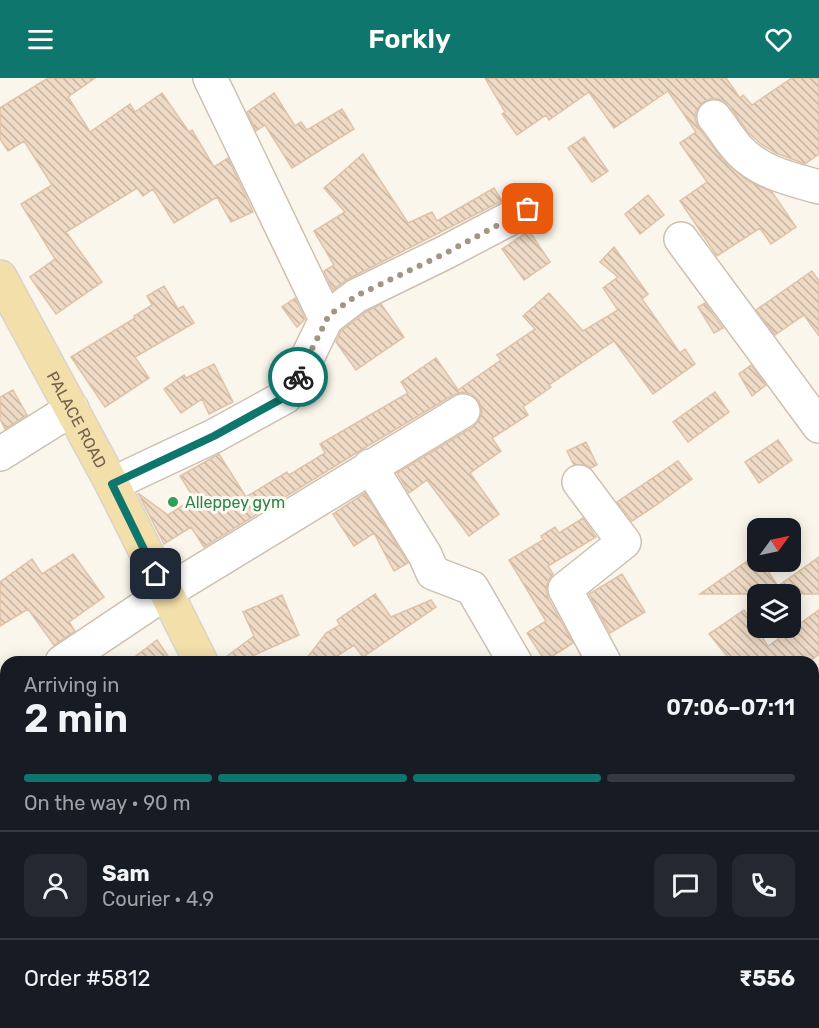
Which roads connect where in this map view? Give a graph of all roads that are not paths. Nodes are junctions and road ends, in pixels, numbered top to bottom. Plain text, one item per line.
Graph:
1 (210, 78) edge
2 (714, 117) dead end
3 (819, 187) edge
4 (528, 209) dead end
5 (681, 238) dead end
6 (0, 277) edge
7 (326, 320) junction
8 (72, 408) junction
9 (463, 411) dead end
10 (819, 426) edge
11 (0, 454) edge
12 (370, 466) junction
13 (579, 482) dead end
14 (112, 484) junction
15 (165, 592) junction
16 (71, 656) edge
17 (198, 656) edge
18 (512, 656) edge
19 (601, 656) edge

1 - 7 street
2 - 3 street
4 - 7 street
5 - 10 street
6 - 8 main road, PALACE ROAD
7 - 14 street
8 - 11 street
8 - 14 main road, PALACE ROAD
9 - 12 street
12 - 15 street
12 - 18 street
13 - 19 street
14 - 15 main road, PALACE ROAD
15 - 16 street
15 - 17 main road, PALACE ROAD

